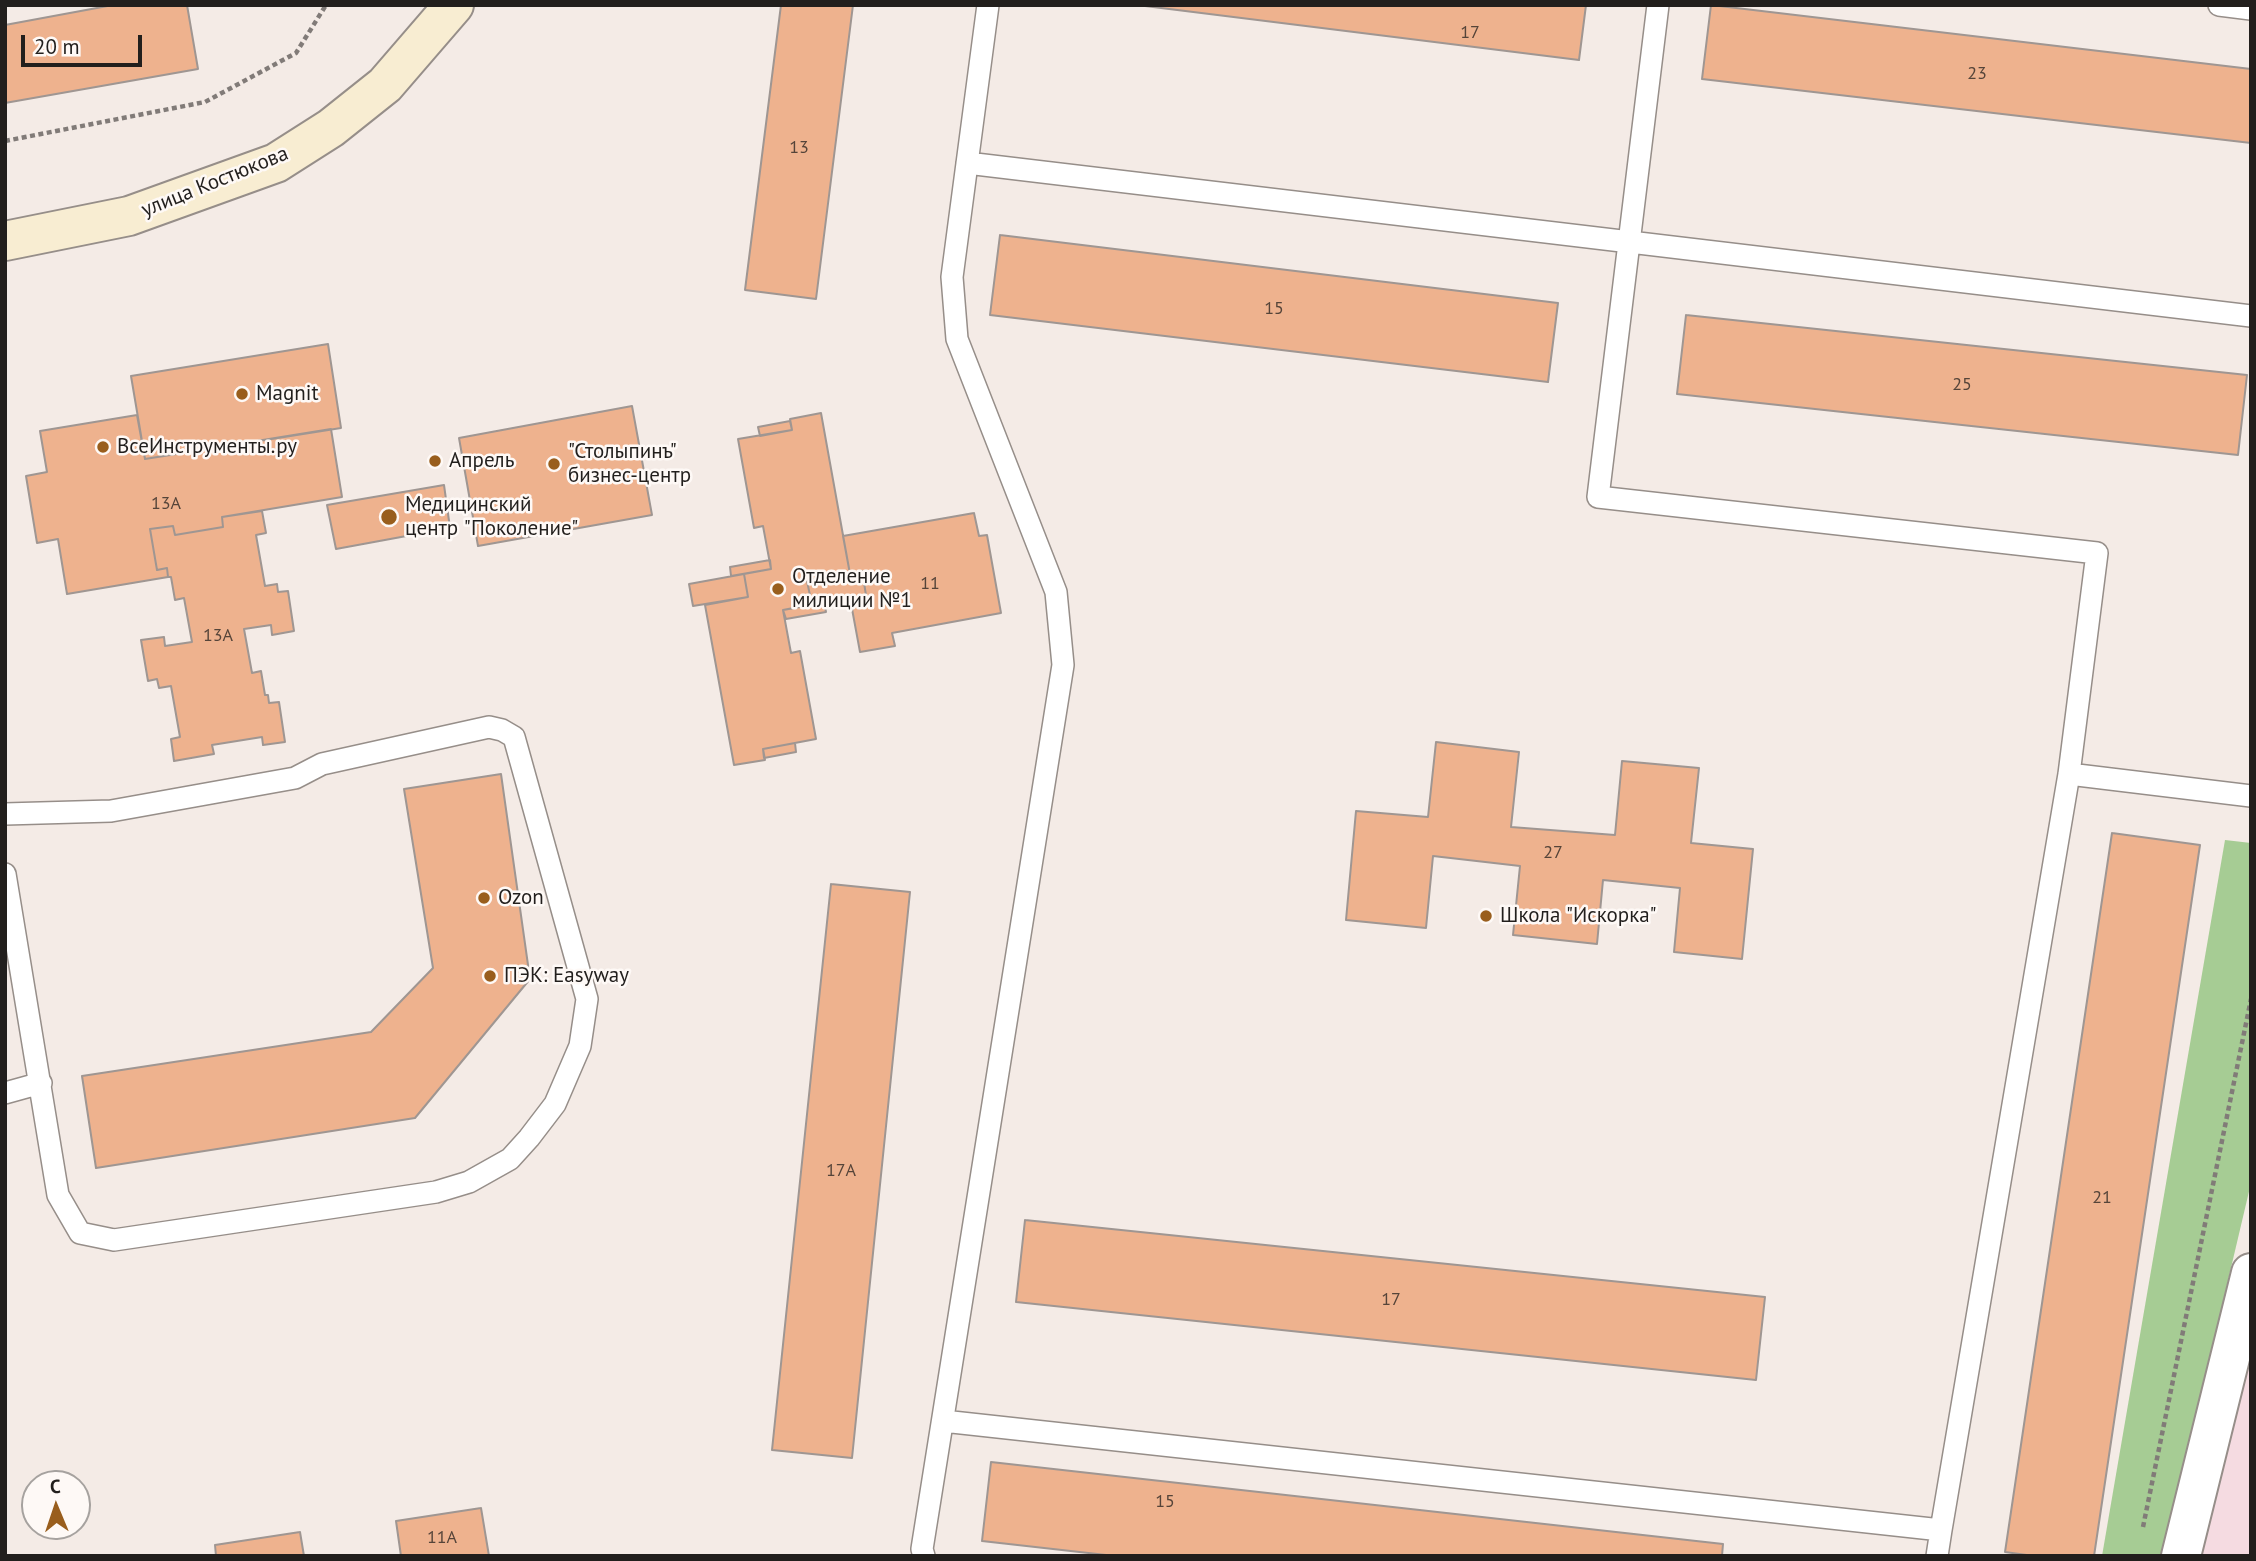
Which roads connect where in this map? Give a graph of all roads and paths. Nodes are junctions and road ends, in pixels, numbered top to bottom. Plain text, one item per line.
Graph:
1 (326, 5) edge
2 (988, 5) edge
3 (1658, 5) edge
4 (2219, 5) edge
5 (445, 7) edge
6 (2251, 9) edge
7 (5, 141) edge
8 (967, 163) junction
9 (5, 241) edge
10 (1628, 242) junction
11 (2251, 316) edge
12 (2069, 774) junction
13 (2251, 796) edge
14 (5, 814) edge
15 (6, 887) edge
16 (2251, 999) edge
17 (41, 1083) junction
18 (5, 1093) edge
19 (2251, 1273) edge
20 (943, 1421) junction
21 (2143, 1529) dead end
22 (1941, 1530) junction
23 (924, 1556) edge
24 (1937, 1556) edge
25 (2181, 1556) edge

1 - 7 path
2 - 8 lane
3 - 10 lane
4 - 6 lane
5 - 9 main road, улица Костюкова
8 - 10 lane
8 - 20 lane
10 - 11 lane
10 - 12 lane
12 - 13 lane
12 - 22 lane
14 - 17 lane
15 - 17 lane
16 - 21 path
17 - 18 lane
19 - 25 street
20 - 22 lane
20 - 23 lane
22 - 24 lane

